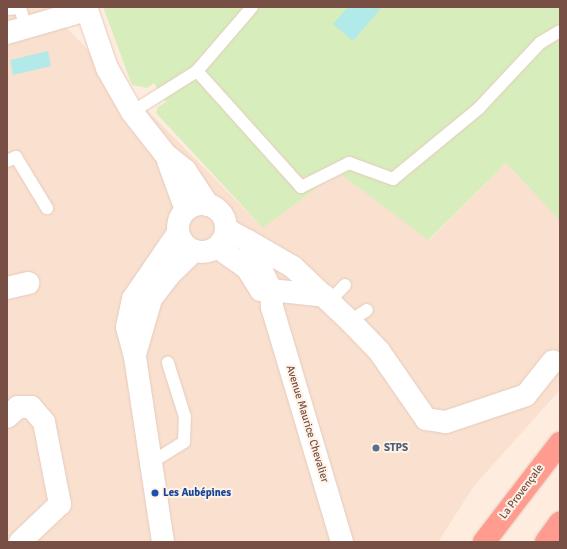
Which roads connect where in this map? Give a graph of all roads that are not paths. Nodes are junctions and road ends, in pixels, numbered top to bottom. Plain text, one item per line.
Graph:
1 (252, 7) edge
2 (86, 8) edge
3 (7, 9) edge
4 (17, 30) edge
5 (560, 31) edge
6 (197, 71) junction
7 (132, 112) junction
8 (165, 154) junction
9 (7, 161) edge
10 (208, 206) junction
11 (46, 208) dead end
12 (186, 210) junction
13 (178, 233) junction
14 (221, 238) junction
15 (248, 241) junction
16 (194, 251) junction
17 (28, 283) dead end
18 (344, 285) dead end
19 (7, 288) edge
20 (271, 298) junction
21 (328, 299) junction
22 (135, 357) junction
23 (554, 361) dead end
24 (168, 363) dead end
25 (7, 417) edge
26 (560, 442) edge
27 (152, 462) junction
28 (560, 523) edge
29 (20, 542) edge
30 (163, 542) edge
31 (342, 542) edge
32 (484, 542) edge
33 (546, 542) edge

1 - 6 lane
2 - 4 street
2 - 7 street
3 - 4 lane
5 - 6 lane
6 - 7 lane
7 - 8 street
8 - 10 street
8 - 12 street
9 - 11 lane
10 - 12 street
10 - 14 street
12 - 13 street
13 - 16 street
13 - 22 street
14 - 15 street
14 - 16 street
14 - 20 street, Avenue Maurice Chevalier
15 - 20 street, Avenue Maurice Chevalier
15 - 21 street
16 - 22 street
17 - 19 street
18 - 21 lane
20 - 21 street
20 - 31 street, Avenue Maurice Chevalier
21 - 23 street
22 - 27 street
24 - 27 lane
25 - 29 street
26 - 32 highway, La Provençale
27 - 30 street
28 - 33 highway

